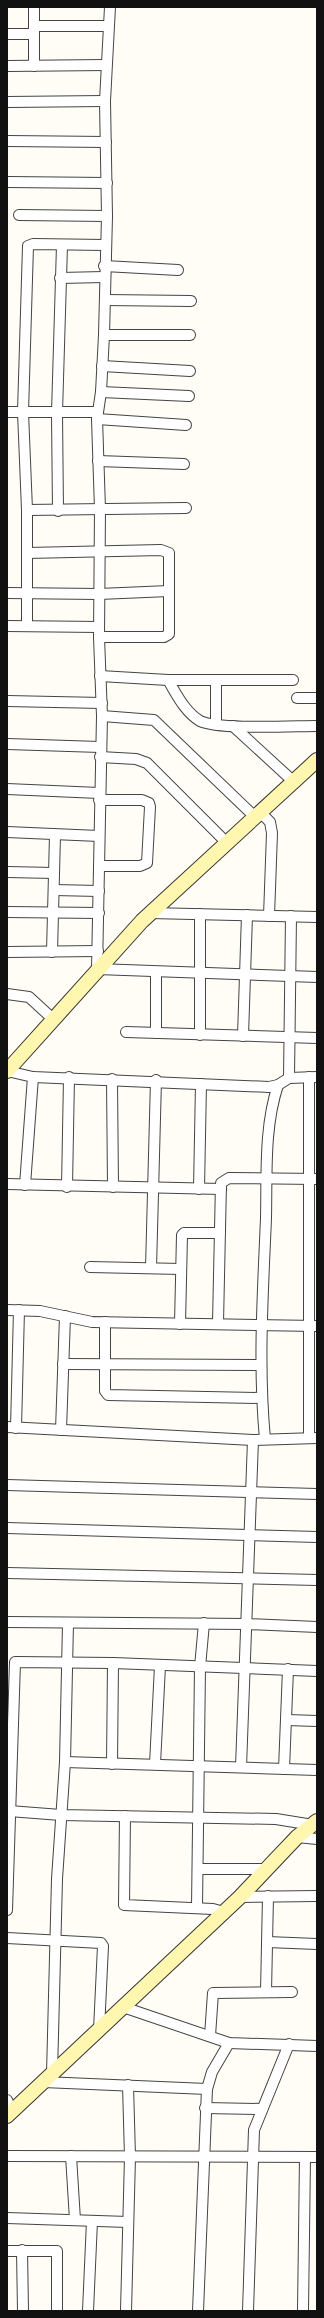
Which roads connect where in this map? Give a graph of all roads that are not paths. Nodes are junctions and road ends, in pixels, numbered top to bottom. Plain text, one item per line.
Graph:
1 (34, 7) edge
2 (110, 7) edge
3 (108, 26) junction
4 (34, 30) junction
5 (7, 34) edge
6 (106, 65) junction
7 (7, 66) edge
8 (34, 66) junction
9 (105, 101) junction
10 (7, 102) edge
11 (7, 141) edge
12 (106, 142) junction
13 (7, 182) edge
14 (107, 183) junction
15 (19, 215) dead end
16 (107, 216) junction
17 (62, 245) junction
18 (105, 246) junction
19 (104, 266) junction
20 (178, 270) dead end
21 (104, 277) junction
22 (60, 278) junction
23 (104, 300) junction
24 (191, 301) dead end
25 (104, 335) junction
26 (190, 335) dead end
27 (102, 366) junction
28 (190, 371) dead end
29 (101, 392) junction
30 (189, 396) dead end
31 (7, 412) edge
32 (23, 412) junction
33 (56, 413) junction
34 (98, 416) junction
35 (186, 426) dead end
36 (98, 461) junction
37 (184, 464) dead end
38 (186, 508) dead end
39 (100, 509) junction
40 (27, 510) junction
41 (58, 511) junction
42 (100, 552) junction
43 (27, 553) junction
44 (169, 591) junction
45 (7, 593) edge
46 (28, 594) junction
47 (99, 594) junction
48 (7, 626) edge
49 (27, 626) junction
50 (99, 632) junction
51 (100, 676) junction
52 (168, 680) junction
53 (293, 680) dead end
54 (216, 681) junction
55 (297, 698) dead end
56 (317, 698) edge
57 (7, 701) edge
58 (102, 703) junction
59 (102, 716) junction
60 (216, 724) junction
61 (233, 726) junction
62 (317, 726) edge
63 (7, 744) edge
64 (100, 752) junction
65 (317, 760) edge
66 (294, 782) junction
67 (7, 789) edge
68 (99, 796) junction
69 (259, 815) junction
70 (7, 832) edge
71 (55, 835) junction
72 (99, 836) junction
73 (228, 844) junction
74 (99, 866) junction
75 (7, 872) edge
76 (54, 873) junction
77 (54, 890) junction
78 (99, 891) junction
79 (7, 912) edge
80 (53, 913) junction
81 (99, 913) junction
82 (150, 913) junction
83 (200, 914) junction
84 (247, 915) junction
85 (269, 916) junction
86 (291, 916) junction
87 (317, 917) edge
88 (98, 951) junction
89 (7, 952) edge
90 (52, 952) junction
91 (97, 969) junction
92 (156, 972) junction
93 (200, 974) junction
94 (245, 976) junction
95 (317, 977) edge
96 (289, 978) junction
97 (7, 994) edge
98 (54, 1020) junction
99 (126, 1032) dead end
100 (156, 1033) junction
101 (200, 1035) junction
102 (244, 1036) junction
103 (288, 1037) junction
104 (317, 1038) edge
105 (7, 1071) edge
106 (33, 1077) junction
107 (69, 1077) junction
108 (313, 1077) edge
109 (289, 1078) junction
110 (112, 1079) junction
111 (156, 1080) junction
112 (201, 1084) junction
113 (278, 1085) junction
114 (267, 1178) junction
115 (312, 1179) edge
116 (7, 1184) edge
117 (26, 1185) junction
118 (67, 1187) junction
119 (113, 1187) junction
120 (154, 1187) junction
121 (199, 1189) junction
122 (221, 1189) junction
123 (220, 1233) junction
124 (90, 1267) dead end
125 (151, 1268) junction
126 (181, 1269) junction
127 (7, 1310) edge
128 (19, 1310) junction
129 (65, 1316) junction
130 (105, 1322) junction
131 (218, 1323) junction
132 (262, 1323) junction
133 (180, 1324) junction
134 (312, 1326) edge
135 (63, 1364) junction
136 (105, 1365) junction
137 (261, 1365) junction
138 (261, 1398) junction
139 (12, 1427) edge
140 (61, 1430) junction
141 (313, 1438) edge
142 (265, 1439) junction
143 (253, 1440) junction
144 (7, 1485) edge
145 (251, 1494) junction
146 (317, 1494) edge
147 (7, 1528) edge
148 (249, 1535) junction
149 (317, 1537) edge
150 (7, 1573) edge
151 (247, 1578) junction
152 (317, 1580) edge
153 (7, 1622) edge
154 (68, 1623) junction
155 (204, 1623) junction
156 (247, 1624) junction
157 (317, 1628) edge
158 (67, 1662) junction
159 (113, 1663) junction
160 (160, 1666) junction
161 (200, 1667) junction
162 (245, 1668) junction
163 (288, 1669) junction
164 (317, 1671) edge
165 (287, 1720) junction
166 (317, 1721) edge
167 (65, 1762) junction
168 (112, 1764) junction
169 (155, 1764) junction
170 (198, 1766) junction
171 (241, 1767) junction
172 (284, 1769) junction
173 (317, 1770) edge
174 (9, 1811) junction
175 (61, 1815) junction
176 (125, 1816) junction
177 (198, 1817) junction
178 (315, 1823) edge
179 (297, 1837) junction
180 (317, 1839) edge
181 (198, 1869) junction
182 (265, 1869) junction
183 (268, 1896) junction
184 (317, 1896) edge
185 (240, 1897) junction
186 (198, 1908) junction
187 (7, 1910) edge
188 (224, 1912) junction
189 (7, 1938) edge
190 (56, 1940) junction
191 (267, 1942) junction
192 (317, 1944) edge
193 (266, 1992) junction
194 (292, 1992) dead end
195 (123, 2007) junction
196 (99, 2030) junction
197 (210, 2036) junction
198 (229, 2043) junction
199 (289, 2044) junction
200 (317, 2046) edge
201 (48, 2078) junction
202 (128, 2085) junction
203 (207, 2089) junction
204 (205, 2108) junction
205 (9, 2109) edge
206 (262, 2109) junction
207 (7, 2156) edge
208 (70, 2156) junction
209 (130, 2157) junction
210 (305, 2157) junction
211 (317, 2157) edge
212 (204, 2158) junction
213 (253, 2158) junction
214 (7, 2218) edge
215 (75, 2220) junction
216 (92, 2221) junction
217 (128, 2222) junction
218 (22, 2250) junction
219 (7, 2251) edge
220 (23, 2311) edge
221 (57, 2311) edge
222 (88, 2311) edge
223 (126, 2311) edge
224 (198, 2311) edge
225 (248, 2311) edge
226 (303, 2311) edge

1 - 4 street
2 - 3 street
3 - 4 street
3 - 6 street
4 - 5 street
4 - 8 street
6 - 8 street
6 - 9 street
7 - 8 street
9 - 10 street
9 - 12 street
11 - 12 street
12 - 14 street
13 - 14 street
14 - 16 street
15 - 16 street
16 - 18 street
17 - 18 street
17 - 22 street
17 - 32 street
18 - 19 street
19 - 20 street
19 - 21 street
21 - 22 street
21 - 23 street
22 - 33 street
23 - 24 street
23 - 25 street
25 - 26 street
25 - 27 street
27 - 28 street
27 - 29 street
29 - 30 street
29 - 34 street
31 - 32 street
32 - 33 street
32 - 40 street
33 - 34 street
33 - 41 street
34 - 35 street
34 - 36 street
36 - 37 street
36 - 39 street
38 - 39 street
39 - 41 street
39 - 42 street
40 - 41 street
40 - 43 street
42 - 43 street
42 - 44 street
42 - 47 street
43 - 46 street
44 - 47 street
44 - 50 street
45 - 46 street
46 - 47 street
46 - 49 street
47 - 50 street
48 - 49 street
49 - 50 street
50 - 51 street
51 - 52 street
51 - 58 street
52 - 54 street
52 - 60 street
53 - 54 street
54 - 60 street
55 - 56 street
57 - 58 street
58 - 59 street
59 - 64 street
59 - 69 street
60 - 61 street
61 - 62 street
61 - 66 street
63 - 64 street
64 - 68 street
64 - 73 street
65 - 66 street
66 - 69 street
67 - 68 street
68 - 72 street
68 - 74 street
69 - 73 street
69 - 85 street
70 - 71 street
71 - 72 street
71 - 76 street
72 - 74 street
73 - 82 street
74 - 78 street
75 - 76 street
76 - 77 street
77 - 78 street
77 - 80 street
78 - 81 street
79 - 80 street
80 - 81 street
80 - 90 street
81 - 88 street
82 - 83 street
82 - 91 street
83 - 84 street
83 - 93 street
84 - 85 street
84 - 94 street
85 - 86 street
86 - 87 street
86 - 96 street
88 - 90 street
88 - 91 street
89 - 90 street
91 - 92 street
91 - 98 street
92 - 93 street
92 - 100 street
93 - 94 street
93 - 101 street
94 - 96 street
94 - 102 street
95 - 96 street
96 - 103 street
97 - 98 street
98 - 105 street
99 - 100 street
100 - 101 street
101 - 102 street
102 - 103 street
103 - 104 street
103 - 109 street
105 - 106 street
106 - 107 street
106 - 117 street
107 - 110 street
107 - 118 street
108 - 109 street
108 - 115 street
109 - 113 street
110 - 111 street
110 - 119 street
111 - 112 street
111 - 120 street
112 - 113 street
112 - 121 street
113 - 114 street
114 - 115 street
114 - 122 street
114 - 132 street
115 - 134 street
116 - 117 street
117 - 118 street
118 - 119 street
119 - 120 street
120 - 121 street
120 - 125 street
121 - 122 street
122 - 123 street
123 - 126 street
123 - 131 street
124 - 125 street
125 - 126 street
126 - 133 street
127 - 128 street
128 - 129 street
128 - 139 street
129 - 130 street
129 - 135 street
130 - 133 street
130 - 136 street
131 - 132 street
131 - 133 street
132 - 134 street
132 - 137 street
134 - 141 street
135 - 136 street
135 - 140 street
136 - 137 street
136 - 138 street
137 - 138 street
138 - 142 street
139 - 140 street
140 - 143 street
141 - 142 street
142 - 143 street
143 - 145 street
144 - 145 street
145 - 146 street
145 - 148 street
147 - 148 street
148 - 149 street
148 - 151 street
150 - 151 street
151 - 152 street
151 - 156 street
153 - 154 street
154 - 155 street
154 - 158 street
155 - 156 street
155 - 161 street
156 - 157 street
156 - 162 street
158 - 159 street
158 - 167 street
158 - 174 street
159 - 160 street
159 - 168 street
160 - 161 street
160 - 169 street
161 - 162 street
161 - 170 street
162 - 163 street
162 - 171 street
163 - 164 street
163 - 165 street
165 - 166 street
165 - 172 street
167 - 168 street
167 - 175 street
168 - 169 street
169 - 170 street
170 - 171 street
170 - 177 street
171 - 172 street
172 - 173 street
174 - 175 street
174 - 187 street
175 - 176 street
175 - 190 street
176 - 177 street
176 - 186 street
177 - 178 street
177 - 181 street
178 - 179 street
179 - 180 street
179 - 182 street
181 - 182 street
181 - 186 street
182 - 185 street
183 - 184 street
183 - 185 street
183 - 191 street
185 - 188 street
186 - 188 street
188 - 195 street
189 - 190 street
190 - 196 street
190 - 201 street
191 - 192 street
191 - 193 street
193 - 194 street
193 - 197 street
195 - 196 street
195 - 197 street
196 - 201 street
197 - 198 street
198 - 199 street
198 - 203 street
199 - 200 street
199 - 206 street
201 - 202 street
201 - 205 street
202 - 203 street
202 - 209 street
203 - 204 street
204 - 206 street
204 - 212 street
206 - 213 street
207 - 208 street
208 - 209 street
208 - 215 street
209 - 212 street
209 - 217 street
210 - 211 street
210 - 213 street
210 - 226 street
212 - 213 street
212 - 224 street
213 - 225 street
214 - 215 street
215 - 216 street
216 - 217 street
216 - 222 street
217 - 223 street
218 - 219 street
218 - 220 street
218 - 221 street

